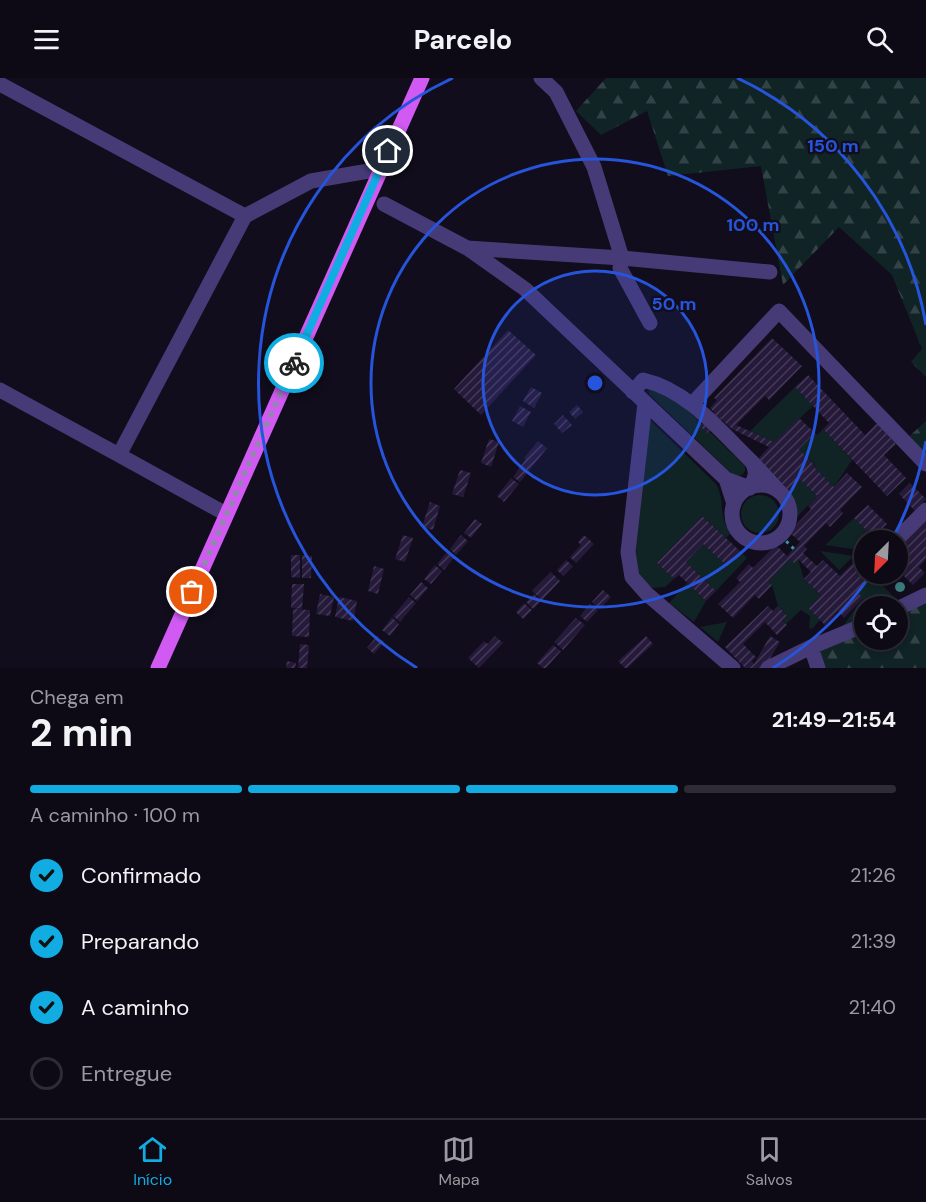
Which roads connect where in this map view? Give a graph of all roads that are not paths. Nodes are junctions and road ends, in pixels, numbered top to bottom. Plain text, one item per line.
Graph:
1 (422, 78) edge
2 (540, 78) edge
3 (0, 84) edge
4 (380, 170) junction
5 (384, 204) dead end
6 (245, 216) junction
7 (467, 248) junction
8 (622, 258) junction
9 (770, 272) dead end
10 (650, 323) dead end
11 (0, 390) edge
12 (633, 392) junction
13 (645, 403) junction
14 (692, 404) junction
15 (119, 455) junction
16 (752, 462) junction
17 (926, 464) edge
18 (726, 479) junction
19 (750, 488) junction
20 (781, 493) junction
21 (734, 504) junction
22 (926, 510) edge
23 (226, 514) junction
24 (906, 530) edge
25 (926, 595) edge
26 (908, 604) edge
27 (854, 629) edge
28 (811, 647) junction
29 (158, 668) edge
30 (733, 668) edge
31 (768, 668) edge
32 (818, 668) edge

1 - 4 main road
2 - 8 street
3 - 6 street
4 - 6 street
4 - 23 main road
5 - 7 street
6 - 15 street
7 - 8 street
7 - 12 street
8 - 9 street
8 - 10 street
11 - 15 street
12 - 13 street
12 - 14 street
13 - 18 street
13 - 30 street
14 - 16 street
14 - 17 street
15 - 23 street
16 - 19 street
16 - 20 street
18 - 19 street
18 - 21 street
19 - 20 street
19 - 21 street
20 - 21 street
22 - 24 street
23 - 29 main road
25 - 26 street
27 - 28 street
28 - 31 street
28 - 32 street

